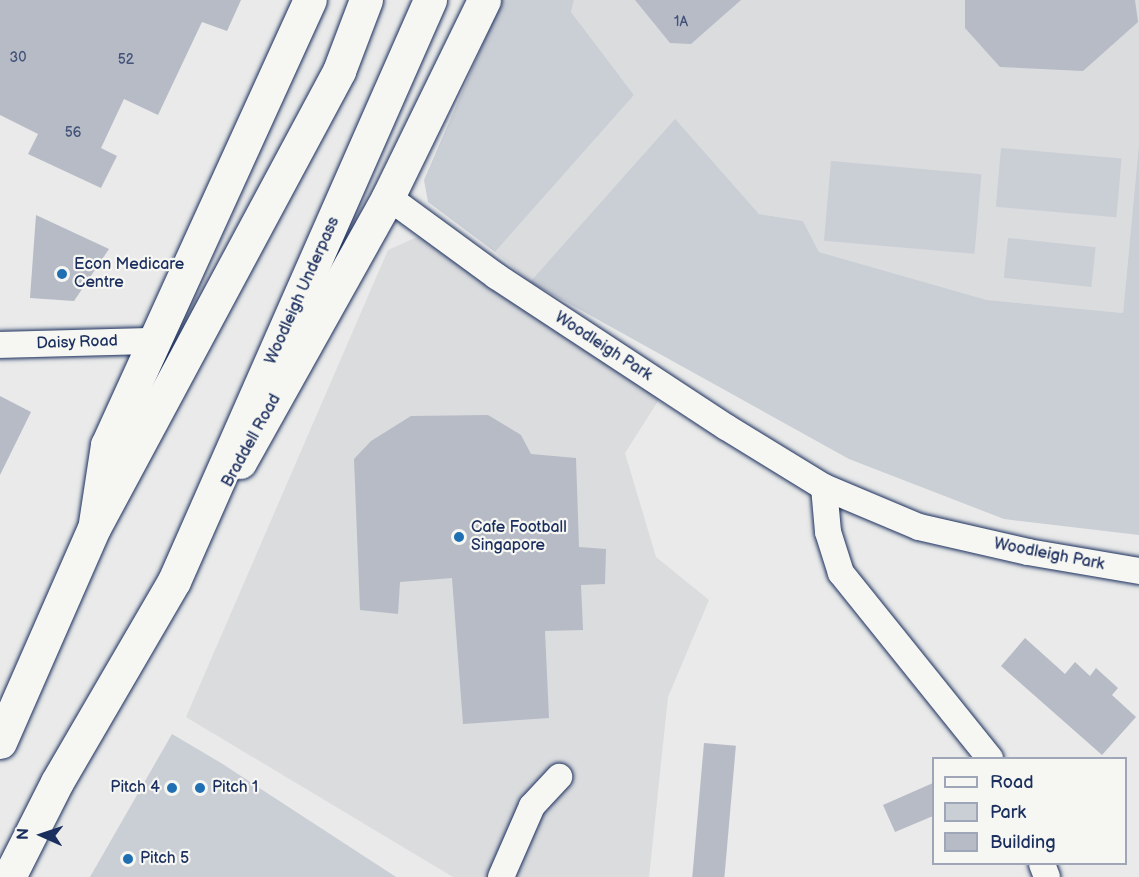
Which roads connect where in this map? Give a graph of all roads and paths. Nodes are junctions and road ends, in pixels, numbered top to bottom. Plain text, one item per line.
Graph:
1 (310, 0) edge
2 (366, 0) edge
3 (430, 0) edge
4 (484, 0) edge
5 (388, 197) junction
6 (155, 341) junction
7 (0, 345) edge
8 (824, 487) junction
9 (94, 528) junction
10 (1139, 571) edge
11 (174, 581) junction
12 (0, 742) edge
13 (988, 757) edge
14 (558, 777) dead end
15 (9, 877) edge
16 (501, 877) edge

1 - 6 main road
2 - 9 main road
3 - 11 main road, Woodleigh Underpass
4 - 5 main road, Braddell Road
5 - 8 street, Woodleigh Park
5 - 11 main road, Braddell Road
6 - 7 street, Daisy Road
6 - 9 main road
8 - 10 street, Woodleigh Park
8 - 13 street
9 - 12 main road
11 - 15 main road, Braddell Road
14 - 16 street

